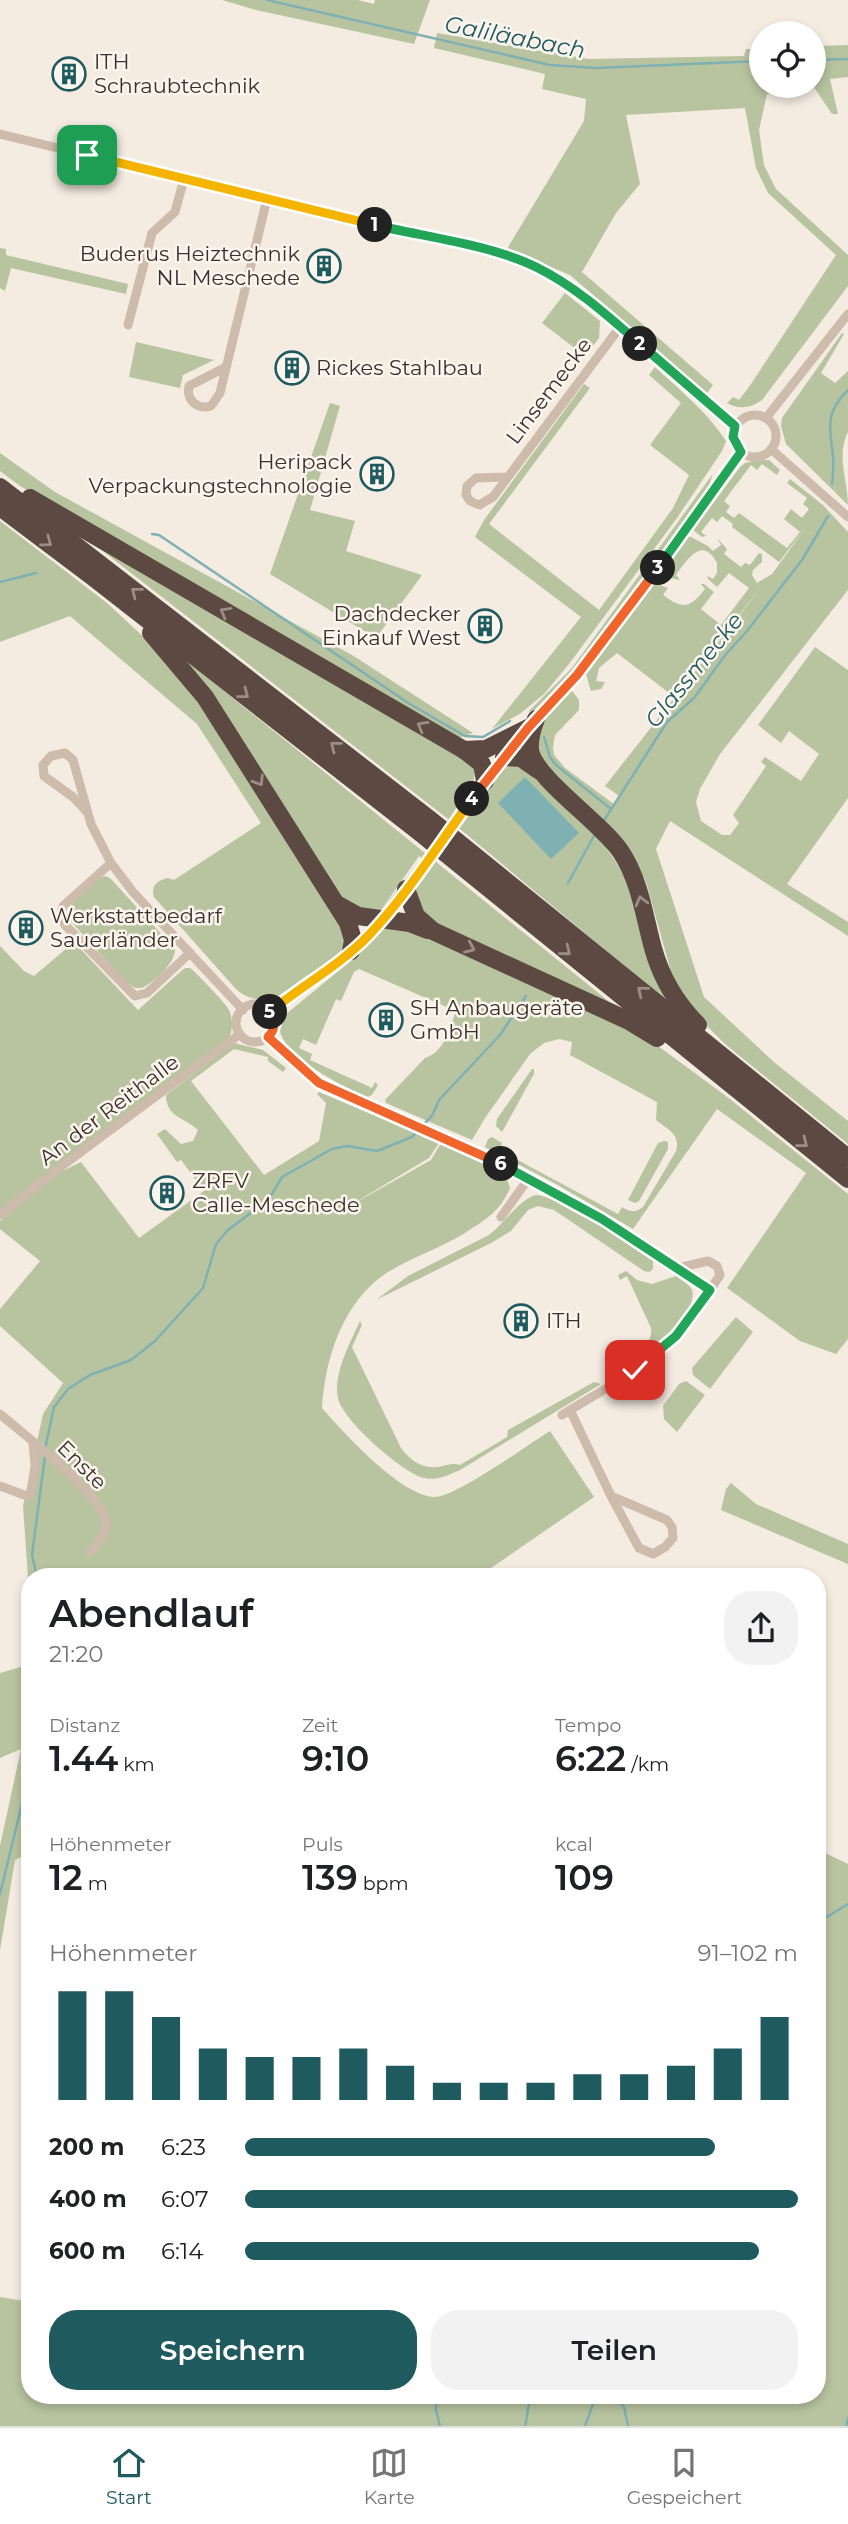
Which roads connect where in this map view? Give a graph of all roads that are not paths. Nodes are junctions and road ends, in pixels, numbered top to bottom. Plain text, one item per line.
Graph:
1 (0, 134) edge
2 (184, 179) junction
3 (267, 199) junction
4 (848, 314) edge
5 (128, 325) dead end
6 (620, 327) junction
7 (226, 367) junction
8 (766, 418) junction
9 (735, 426) junction
10 (771, 449) junction
11 (741, 452) junction
12 (506, 477) junction
13 (0, 481) edge
14 (0, 487) edge
15 (0, 507) edge
16 (848, 517) edge
17 (93, 577) junction
18 (532, 723) junction
19 (464, 750) junction
20 (504, 757) junction
21 (538, 769) junction
22 (485, 781) junction
23 (88, 813) junction
24 (423, 824) junction
25 (111, 863) junction
26 (406, 889) junction
27 (335, 903) junction
28 (382, 920) junction
29 (433, 931) junction
30 (352, 951) junction
31 (190, 953) junction
32 (243, 1010) junction
33 (270, 1012) junction
34 (240, 1034) junction
35 (268, 1037) junction
36 (764, 1101) junction
37 (848, 1158) edge
38 (529, 1178) junction
39 (848, 1179) edge
40 (0, 1215) edge
41 (501, 1217) dead end
42 (678, 1268) junction
43 (710, 1290) junction
44 (0, 1414) edge
45 (36, 1446) junction
46 (0, 1486) edge
47 (611, 1496) junction
48 (90, 1552) dead end

1 - 2 street
2 - 3 street
2 - 5 street
3 - 6 street
3 - 7 street
4 - 8 street
6 - 9 street
6 - 12 street, Linsemecke
7 - 7 street
8 - 9 street
8 - 10 street
9 - 11 street
10 - 11 street
10 - 16 street
11 - 18 street
12 - 12 street, Linsemecke
19 -> 13 highway
24 -> 14 highway
15 -> 17 highway
17 -> 24 highway
17 -> 27 highway
18 - 19 highway
18 - 20 street
18 - 21 highway
19 - 22 highway
20 - 21 highway
20 - 22 street
36 -> 21 highway
22 - 26 street
23 - 23 street
23 - 25 street
24 - 36 highway
25 - 31 street
25 - 31 street
26 - 28 street
26 - 29 highway
27 - 28 highway
27 - 30 highway
28 - 29 highway
28 - 30 street
29 -> 36 highway
30 - 33 street
31 - 32 street
32 - 33 street
32 - 34 street
33 - 35 street
34 - 35 street
34 - 40 street, An der Reithalle
35 - 38 street
36 - 37 highway
36 -> 39 highway
38 - 41 street
38 - 42 street
42 - 43 street
42 - 43 street
43 - 47 street
44 - 45 street, Enste
45 - 46 street, Enste
45 - 48 street, Enste
47 - 47 street

